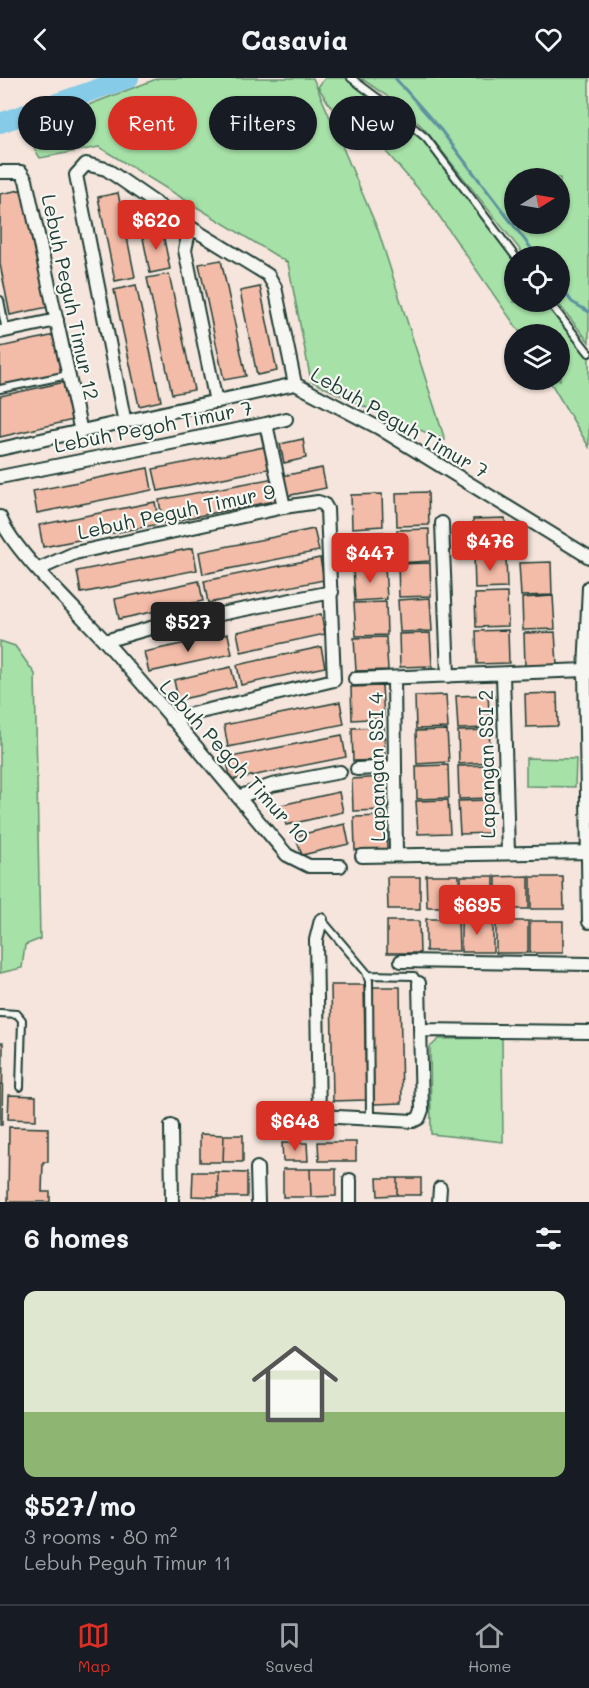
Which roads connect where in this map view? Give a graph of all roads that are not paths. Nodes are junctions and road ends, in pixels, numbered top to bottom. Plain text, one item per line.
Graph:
1 (351, 78) edge
2 (0, 172) edge
3 (190, 227) junction
4 (507, 246) edge
5 (0, 300) edge
6 (557, 312) edge
7 (57, 320) junction
8 (3, 331) edge
9 (589, 353) edge
10 (68, 375) junction
11 (295, 384) junction
12 (0, 389) edge
13 (216, 402) junction
14 (286, 419) dead end
15 (125, 423) junction
16 (266, 424) junction
17 (81, 432) junction
18 (0, 449) edge
19 (0, 477) edge
20 (284, 507) junction
21 (0, 517) edge
22 (442, 524) dead end
23 (589, 557) edge
24 (39, 569) junction
25 (589, 587) edge
26 (332, 592) junction
27 (105, 641) junction
28 (585, 670) junction
29 (503, 675) junction
30 (448, 676) junction
31 (394, 678) junction
32 (355, 679) dead end
33 (171, 718) junction
34 (395, 767) junction
35 (357, 769) dead end
36 (340, 772) dead end
37 (238, 797) junction
38 (587, 852) junction
39 (508, 853) junction
40 (396, 855) junction
41 (362, 856) dead end
42 (340, 866) dead end
43 (321, 920) joint
44 (589, 922) edge
45 (401, 961) dead end
46 (589, 964) edge
47 (367, 975) junction
48 (419, 983) joint
49 (0, 1013) edge
50 (420, 1030) junction
51 (589, 1032) edge
52 (20, 1087) dead end
53 (370, 1119) junction
54 (171, 1126) dead end
55 (257, 1168) dead end
56 (350, 1180) dead end
57 (440, 1188) dead end
58 (172, 1202) edge
59 (258, 1202) edge
60 (350, 1202) edge
61 (440, 1202) edge

1 - 4 lane
2 - 7 street, Lebuh Peguh Timur 12
3 - 11 street
3 - 13 street
3 - 15 street, Lebuh Peguh Timur 12
5 - 8 lane
6 - 9 lane
7 - 8 street
7 - 10 street, Lebuh Peguh Timur 12
10 - 12 lane
10 - 17 street, Lebuh Peguh Timur 12
11 - 13 street, Lebuh Peguh Timur 7
11 - 23 street, Lebuh Peguh Timur 7
13 - 15 street, Lebuh Peguh Timur 7
14 - 16 street
15 - 17 street, Lebuh Peguh Timur 7
16 - 19 street, Lebuh Pegoh Timur 7
16 - 20 street, Lebuh Pegoh Timur 7
17 - 18 street, Lebuh Peguh Timur 7
20 - 24 street, Lebuh Peguh Timur 9
20 - 26 street, Lebuh Peguh Timur 9
21 - 24 street, Lebuh Pegoh Timur 10
22 - 30 street
24 - 27 street, Lebuh Pegoh Timur 10
25 - 28 street
26 - 27 street
26 - 33 street
27 - 33 street, Lebuh Pegoh Timur 10
28 - 29 street
28 - 38 street
29 - 30 street
29 - 39 street, Lapangan SSI 2
30 - 31 street
31 - 32 street
31 - 34 street, Lapangan SSI 4
33 - 37 street, Lebuh Pegoh Timur 10
34 - 35 street
34 - 40 street, Lapangan SSI 4
36 - 37 street
37 - 42 street, Lebuh Pegoh Timur 10
38 - 39 street
38 - 44 street
39 - 40 street
40 - 41 street
43 - 47 lane
43 - 53 street
45 - 46 street
47 - 48 lane
47 - 53 lane
48 - 50 street
49 - 52 lane
50 - 51 street
50 - 53 street
54 - 58 street
55 - 59 street
56 - 60 street
57 - 61 street

